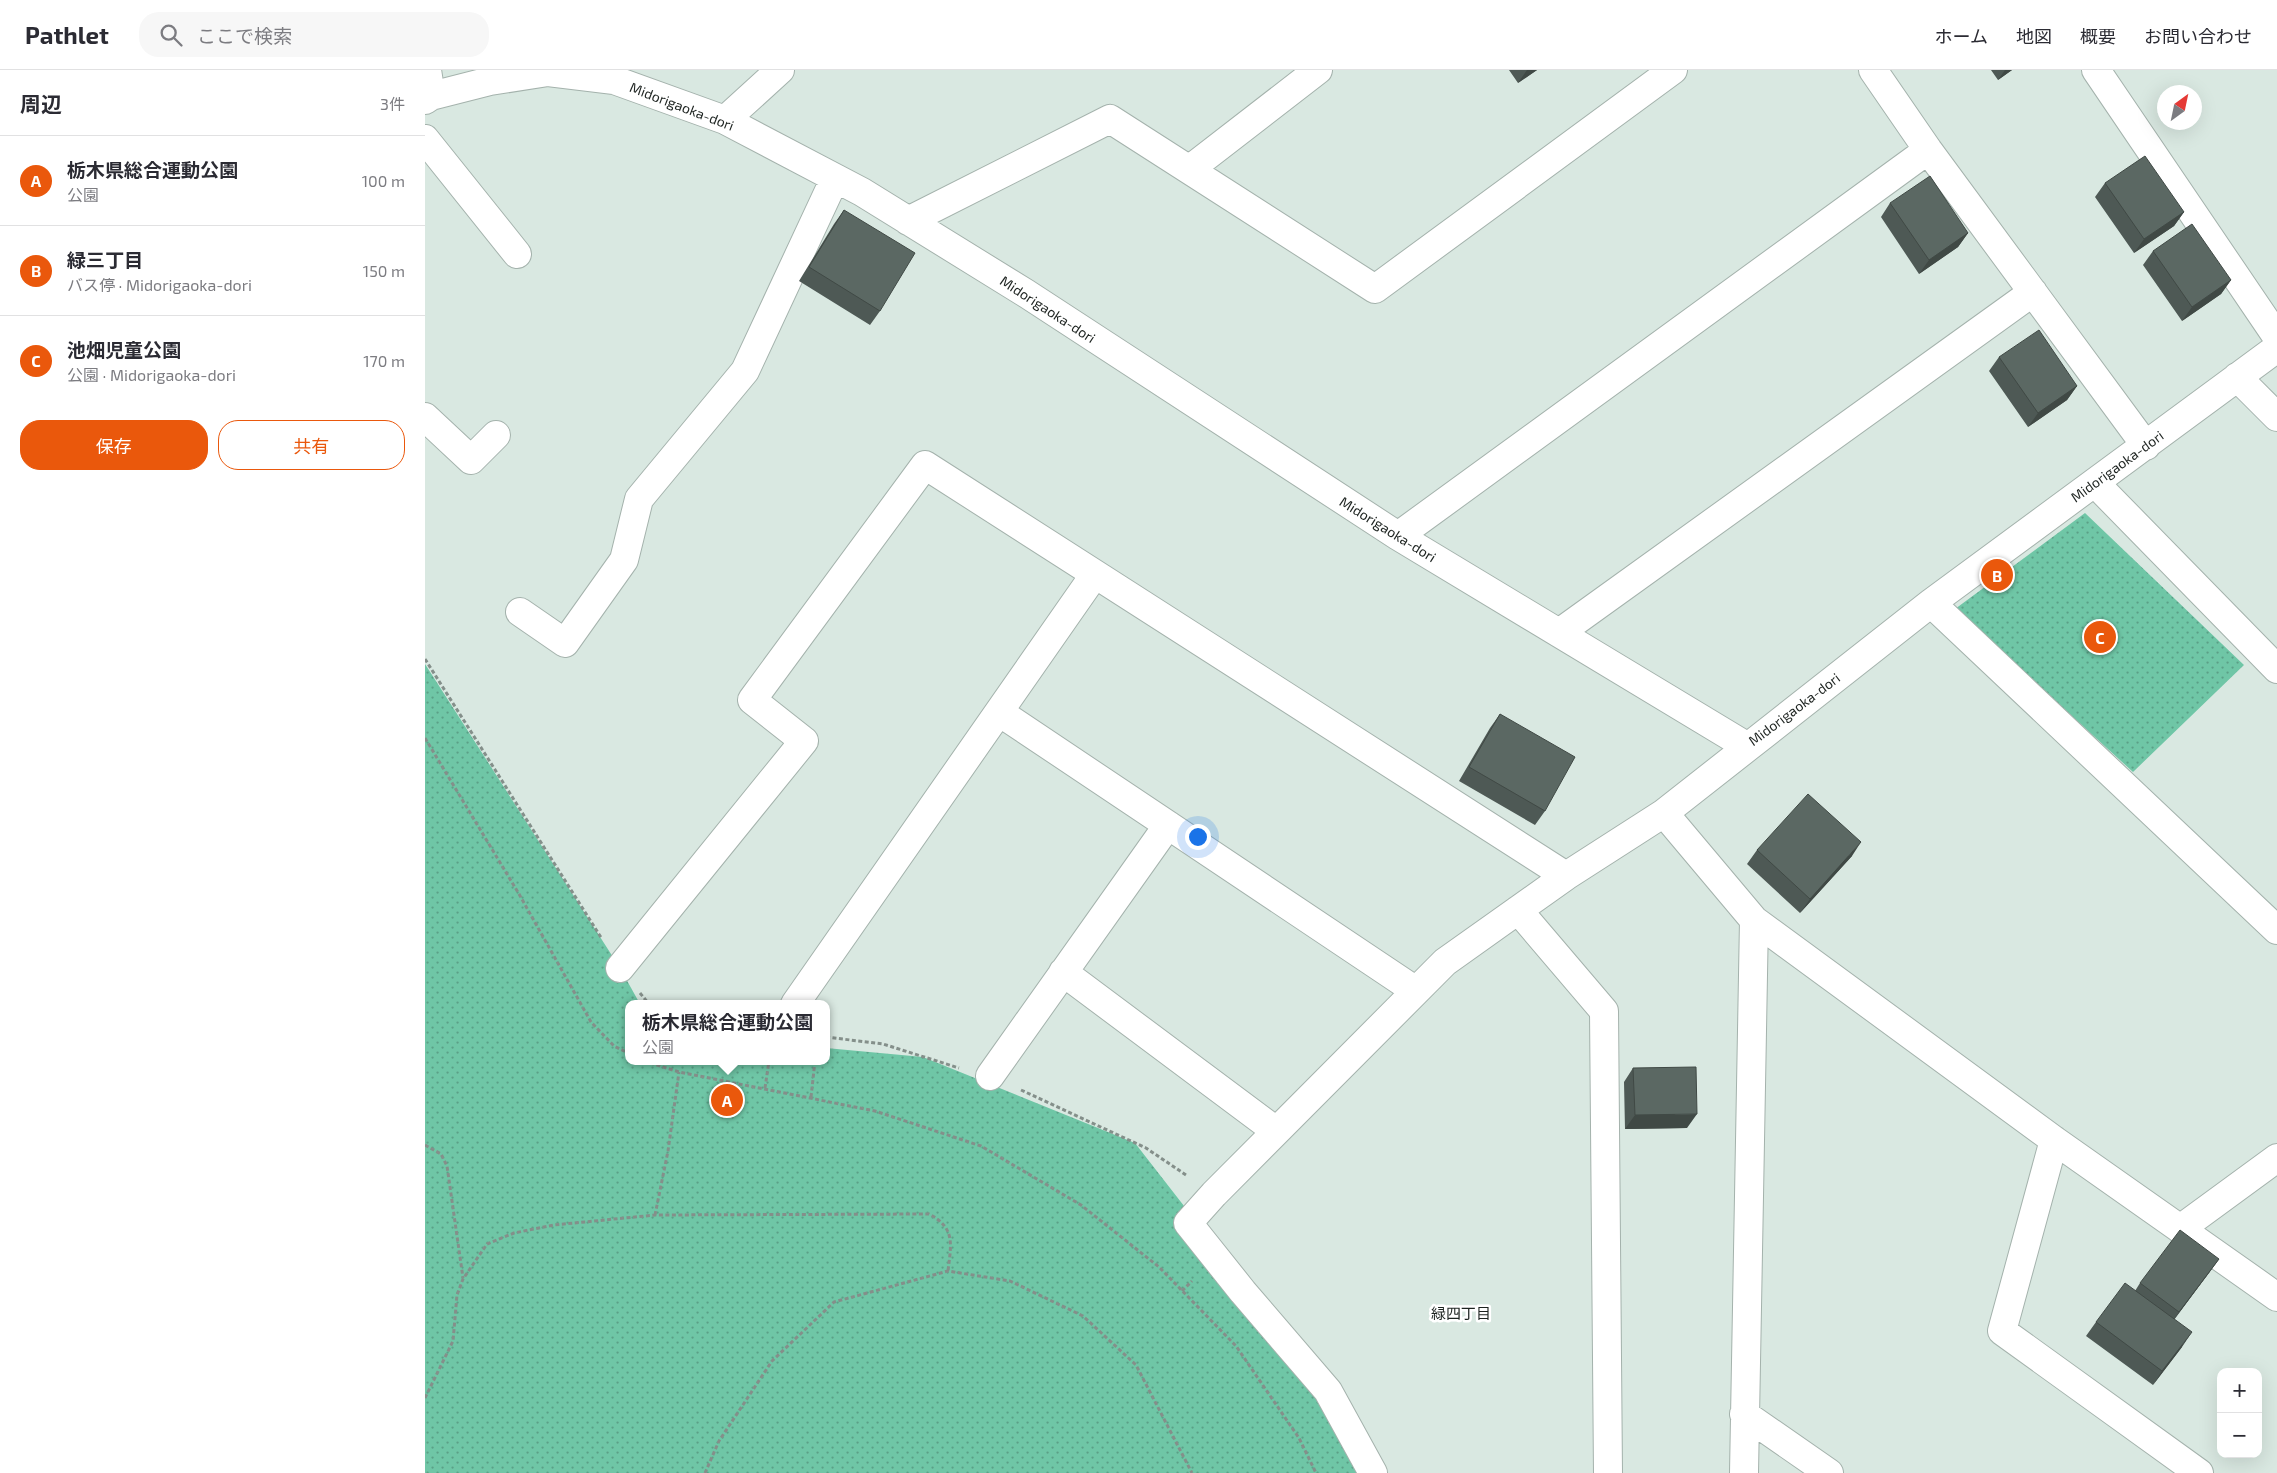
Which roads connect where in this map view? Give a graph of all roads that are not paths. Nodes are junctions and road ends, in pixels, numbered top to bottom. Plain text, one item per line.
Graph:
1 (780, 70) edge
2 (1318, 70) edge
3 (1673, 70) edge
4 (1873, 70) edge
5 (2096, 70) edge
6 (428, 89) edge
7 (725, 120) junction
8 (425, 139) edge
9 (1928, 150) junction
10 (1190, 169) junction
11 (835, 178) junction
12 (908, 221) junction
13 (517, 254) dead end
14 (2033, 292) junction
15 (2277, 337) edge
16 (2277, 348) edge
17 (2237, 378) junction
18 (425, 416) edge
19 (2277, 417) edge
20 (496, 435) dead end
21 (2146, 446) junction
22 (2095, 483) junction
23 (1397, 536) junction
24 (1095, 574) junction
25 (1931, 603) junction
26 (520, 612) dead end
27 (1559, 633) junction
28 (2277, 669) edge
29 (999, 712) junction
30 (1748, 748) junction
31 (1664, 813) junction
32 (1168, 825) junction
33 (1566, 876) junction
34 (1518, 910) junction
35 (1754, 920) junction
36 (2277, 930) edge
37 (620, 968) road end
38 (1063, 972) junction
39 (1416, 991) junction
40 (798, 1000) edge
41 (990, 1076) road end
42 (1276, 1131) junction
43 (2054, 1140) junction
44 (2277, 1158) edge
45 (2179, 1229) junction
46 (2277, 1297) edge
47 (1744, 1414) junction
48 (1373, 1473) edge
49 (1609, 1473) edge
50 (1743, 1473) edge
51 (1829, 1473) edge
52 (2199, 1473) edge

1 - 7 street
2 - 10 street
3 - 10 street
4 - 9 street
5 - 15 street
6 - 7 street, Midorigaoka-dori
7 - 11 street, Midorigaoka-dori
8 - 13 street
9 - 14 street
9 - 23 street
10 - 12 street
11 - 12 street, Midorigaoka-dori
11 - 26 street
12 - 23 street, Midorigaoka-dori
14 - 21 street
14 - 27 street
16 - 17 street, Midorigaoka-dori
17 - 19 street
17 - 21 street, Midorigaoka-dori
18 - 20 street
21 - 22 street, Midorigaoka-dori
22 - 25 street, Midorigaoka-dori
22 - 28 street
23 - 27 street, Midorigaoka-dori
24 - 29 street
24 - 33 street
24 - 37 street
25 - 30 street, Midorigaoka-dori
25 - 36 street
27 - 30 street, Midorigaoka-dori
29 - 32 street
29 - 40 street
30 - 31 street
31 - 33 street
31 - 35 street
32 - 38 street
32 - 39 street
33 - 34 street
34 - 39 street
34 - 49 street
35 - 43 street
35 - 47 street
38 - 41 street
38 - 42 street
39 - 42 street
42 - 48 street
43 - 45 street
43 - 52 street
44 - 45 street
45 - 46 street
47 - 50 street
47 - 51 street

